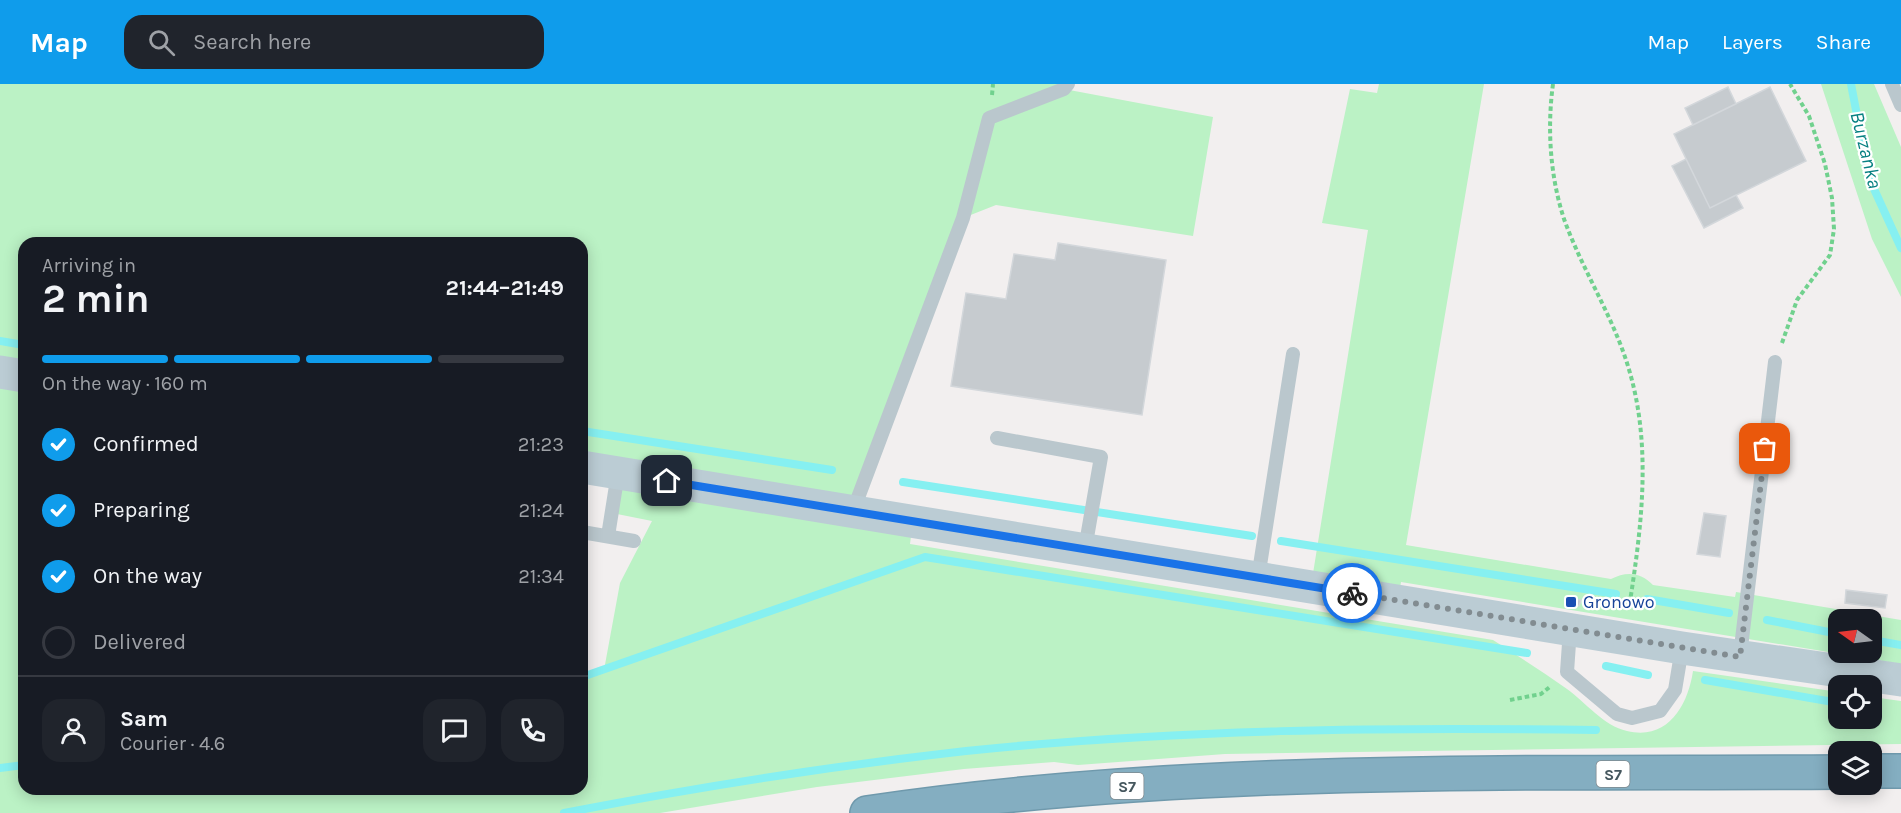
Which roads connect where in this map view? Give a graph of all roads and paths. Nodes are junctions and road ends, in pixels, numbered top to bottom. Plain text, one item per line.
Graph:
1 (1068, 84) edge
2 (1553, 84) edge
3 (1790, 84) edge
4 (1892, 84) edge
5 (1901, 105) edge
6 (1293, 354) dead end
7 (1775, 362) joint
8 (0, 372) edge
9 (18, 375) edge
10 (997, 438) dead end
11 (588, 468) edge
12 (618, 473) junction
13 (853, 511) junction
14 (588, 533) edge
15 (608, 536) junction
16 (634, 541) dead end
17 (1085, 549) junction
18 (1258, 578) junction
19 (1570, 629) junction
20 (1624, 638) junction
21 (1682, 648) junction
22 (1740, 657) junction
23 (1567, 672) junction
24 (1901, 680) edge
25 (1510, 700) dead end
26 (1882, 771) edge
27 (1901, 771) edge
28 (1828, 772) edge
29 (867, 813) edge

1 - 13 lane
2 - 20 path
3 - 7 path
4 - 5 lane
6 - 18 lane
7 - 22 lane
8 - 9 street
10 - 17 lane
11 - 12 street
12 - 13 street
12 - 15 lane
13 - 17 street
14 - 15 lane
15 - 16 lane
17 - 18 street
18 - 19 street
19 - 20 street
19 - 23 lane
20 - 21 street
21 - 22 street
21 - 23 lane
22 - 24 street
23 - 25 path
26 - 27 highway
28 - 29 highway, S7

